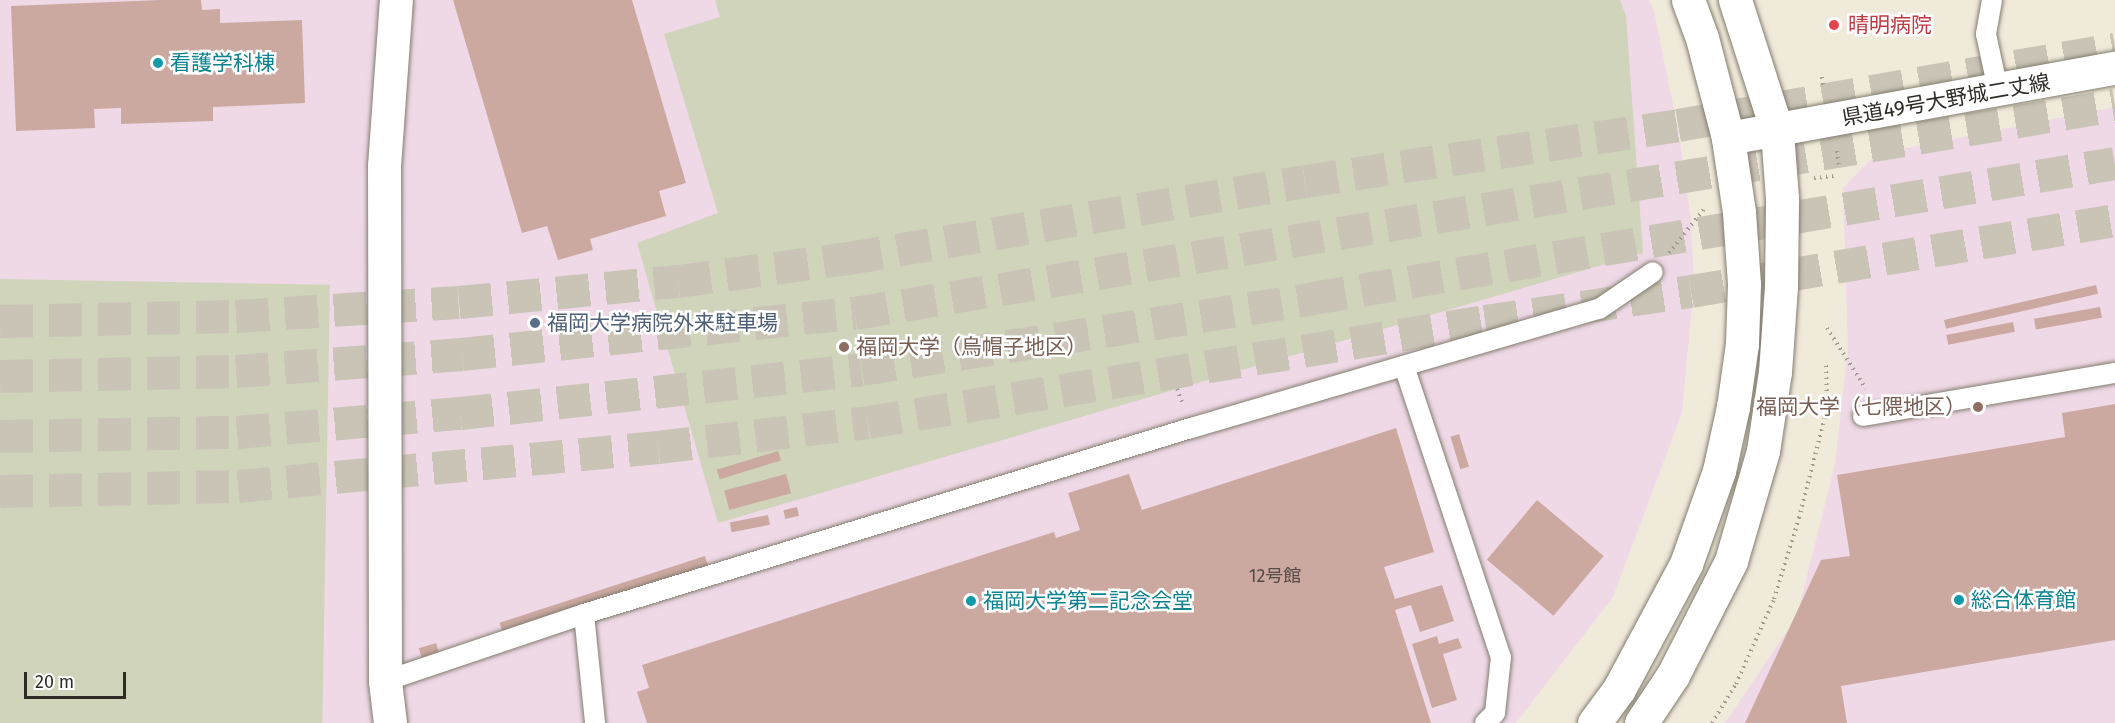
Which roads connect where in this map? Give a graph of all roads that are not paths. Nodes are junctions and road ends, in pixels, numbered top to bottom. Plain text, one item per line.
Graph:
1 (396, 0) edge
2 (1688, 0) edge
3 (1735, 0) edge
4 (1992, 0) edge
5 (2115, 68) edge
6 (1998, 90) junction
7 (1777, 130) junction
8 (1728, 138) junction
9 (1653, 272) road end
10 (1404, 366) junction
11 (2115, 373) edge
12 (1863, 416) road end
13 (584, 614) junction
14 (385, 681) junction
15 (390, 723) edge
16 (595, 723) edge
17 (1485, 723) edge
18 (1594, 723) edge
19 (1641, 723) edge

1 - 14 main road
2 - 8 main road
3 - 7 main road
4 - 6 lane
5 - 6 main road, 県道49号大野城二丈線
6 - 7 main road, 県道49号大野城二丈線
7 - 8 main road, 県道49号大野城二丈線
7 - 19 main road
8 - 18 main road
9 - 10 lane
10 - 13 lane
10 - 17 lane
11 - 12 lane
13 - 14 lane
13 - 16 lane
14 - 15 main road

